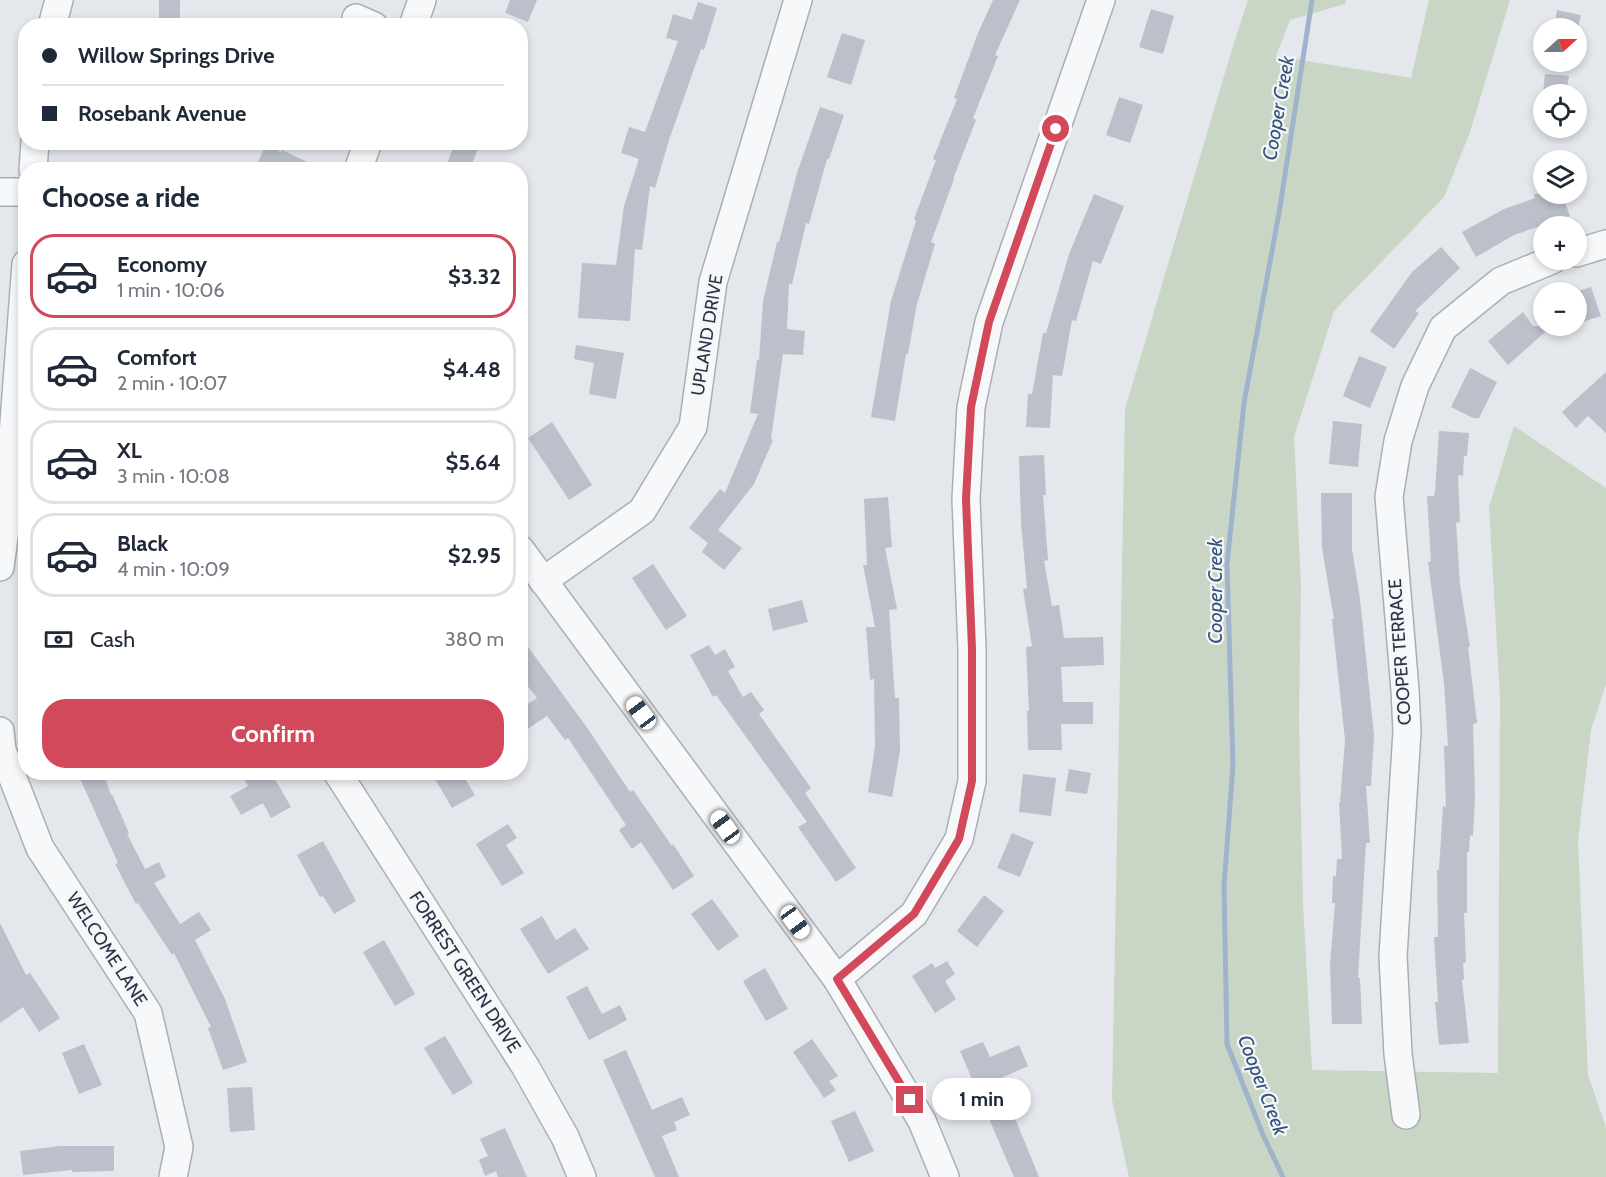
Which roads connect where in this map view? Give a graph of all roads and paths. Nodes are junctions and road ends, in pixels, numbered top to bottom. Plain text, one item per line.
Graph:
1 (59, 0) edge
2 (422, 0) edge
3 (798, 0) edge
4 (1101, 0) edge
5 (54, 18) edge
6 (416, 18) edge
7 (0, 192) edge
8 (18, 192) edge
9 (1606, 244) edge
10 (1587, 250) edge
11 (1533, 268) edge
12 (18, 466) edge
13 (16, 517) edge
14 (528, 560) edge
15 (0, 567) edge
16 (543, 580) junction
17 (0, 731) edge
18 (342, 780) edge
19 (837, 979) junction
20 (1406, 1115) dead end
21 (173, 1177) edge
22 (582, 1177) edge
23 (945, 1177) edge

1 - 5 street
2 - 6 street
3 - 16 street, UPLAND DRIVE
4 - 19 street
7 - 8 street
9 - 10 street
11 - 20 street, COOPER TERRACE
12 - 13 street
13 - 15 street
14 - 16 street
16 - 19 street
17 - 21 street, WELCOME LANE
18 - 22 street, FORREST GREEN DRIVE
19 - 23 street

